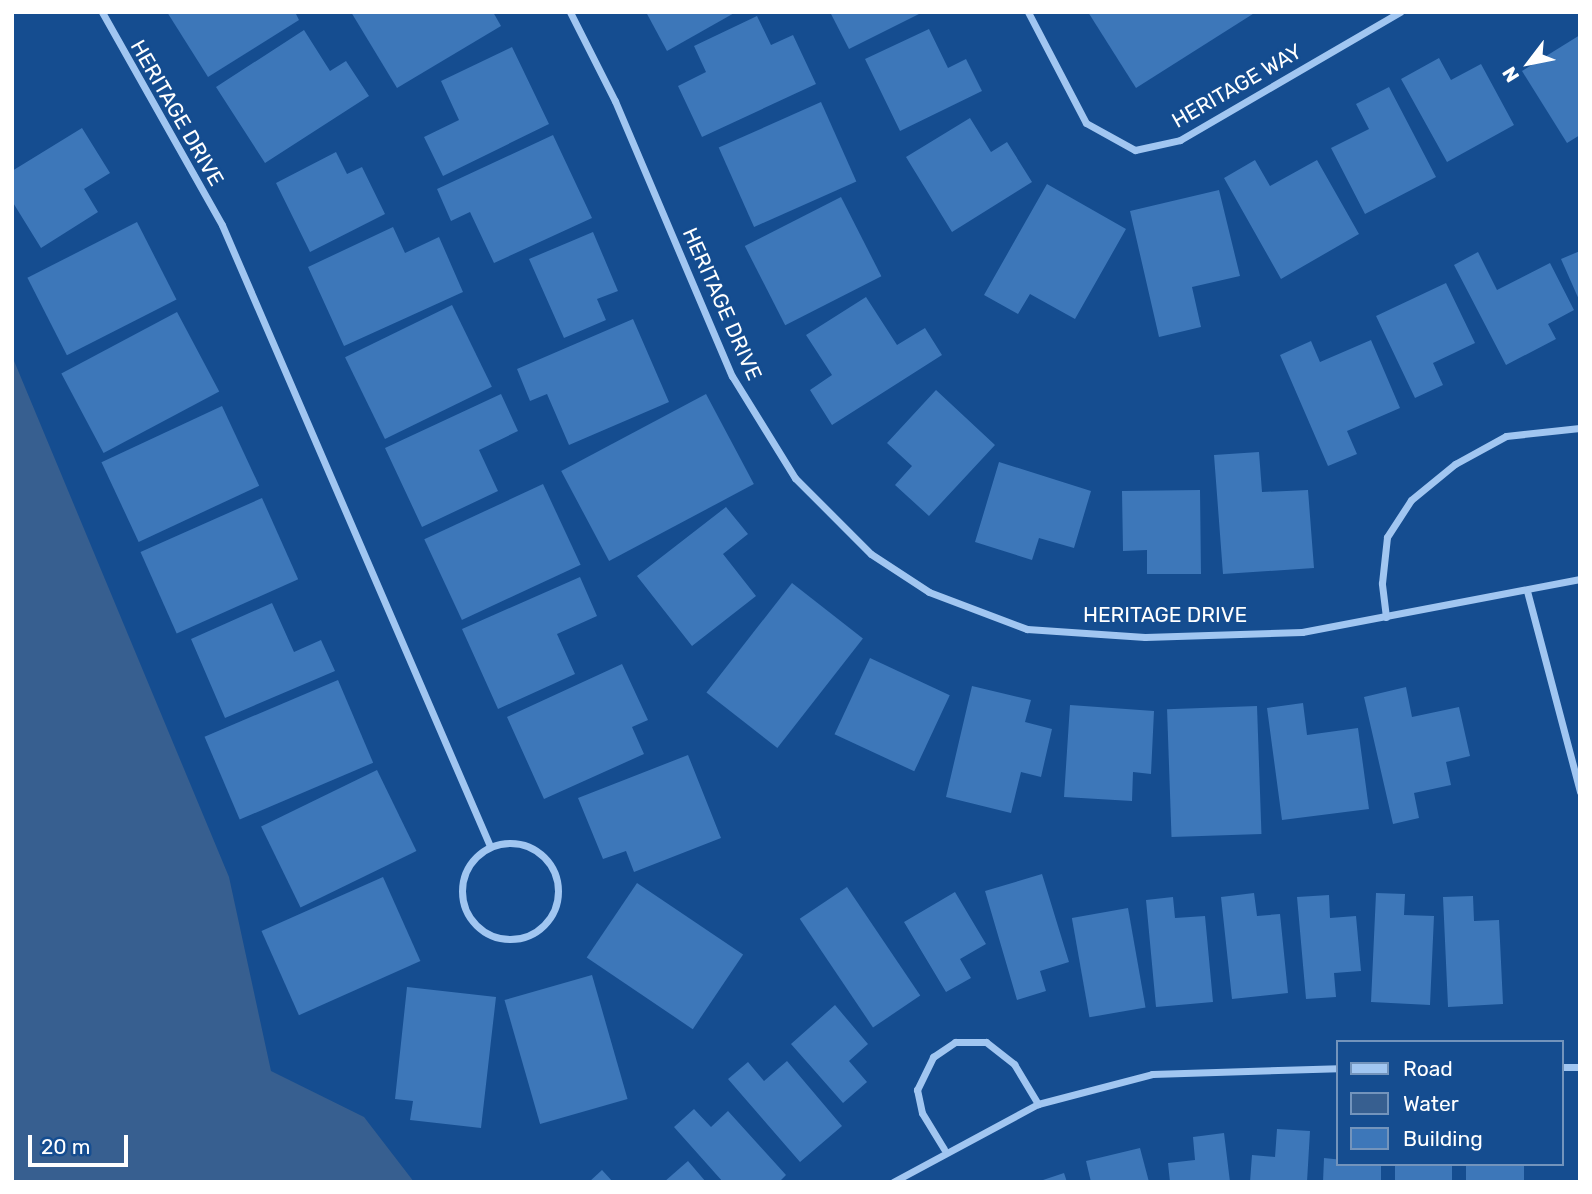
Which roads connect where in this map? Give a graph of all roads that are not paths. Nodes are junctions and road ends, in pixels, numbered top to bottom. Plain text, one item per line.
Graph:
1 (102, 12) edge
2 (570, 12) edge
3 (1028, 12) edge
4 (1400, 12) edge
5 (1580, 428) edge
6 (1580, 579) edge
7 (1527, 591) junction
8 (1386, 617) junction
9 (1580, 792) edge
10 (490, 846) junction
11 (1336, 1068) edge
12 (1038, 1104) junction
13 (944, 1149) junction
14 (893, 1182) edge

1 - 10 street, HERITAGE DRIVE
2 - 8 street, HERITAGE DRIVE
3 - 4 street, HERITAGE WAY
5 - 8 street
6 - 7 street, HERITAGE DRIVE
7 - 8 street, HERITAGE DRIVE
7 - 9 street
10 - 10 street
11 - 12 street
12 - 13 street
12 - 13 street
13 - 14 street

